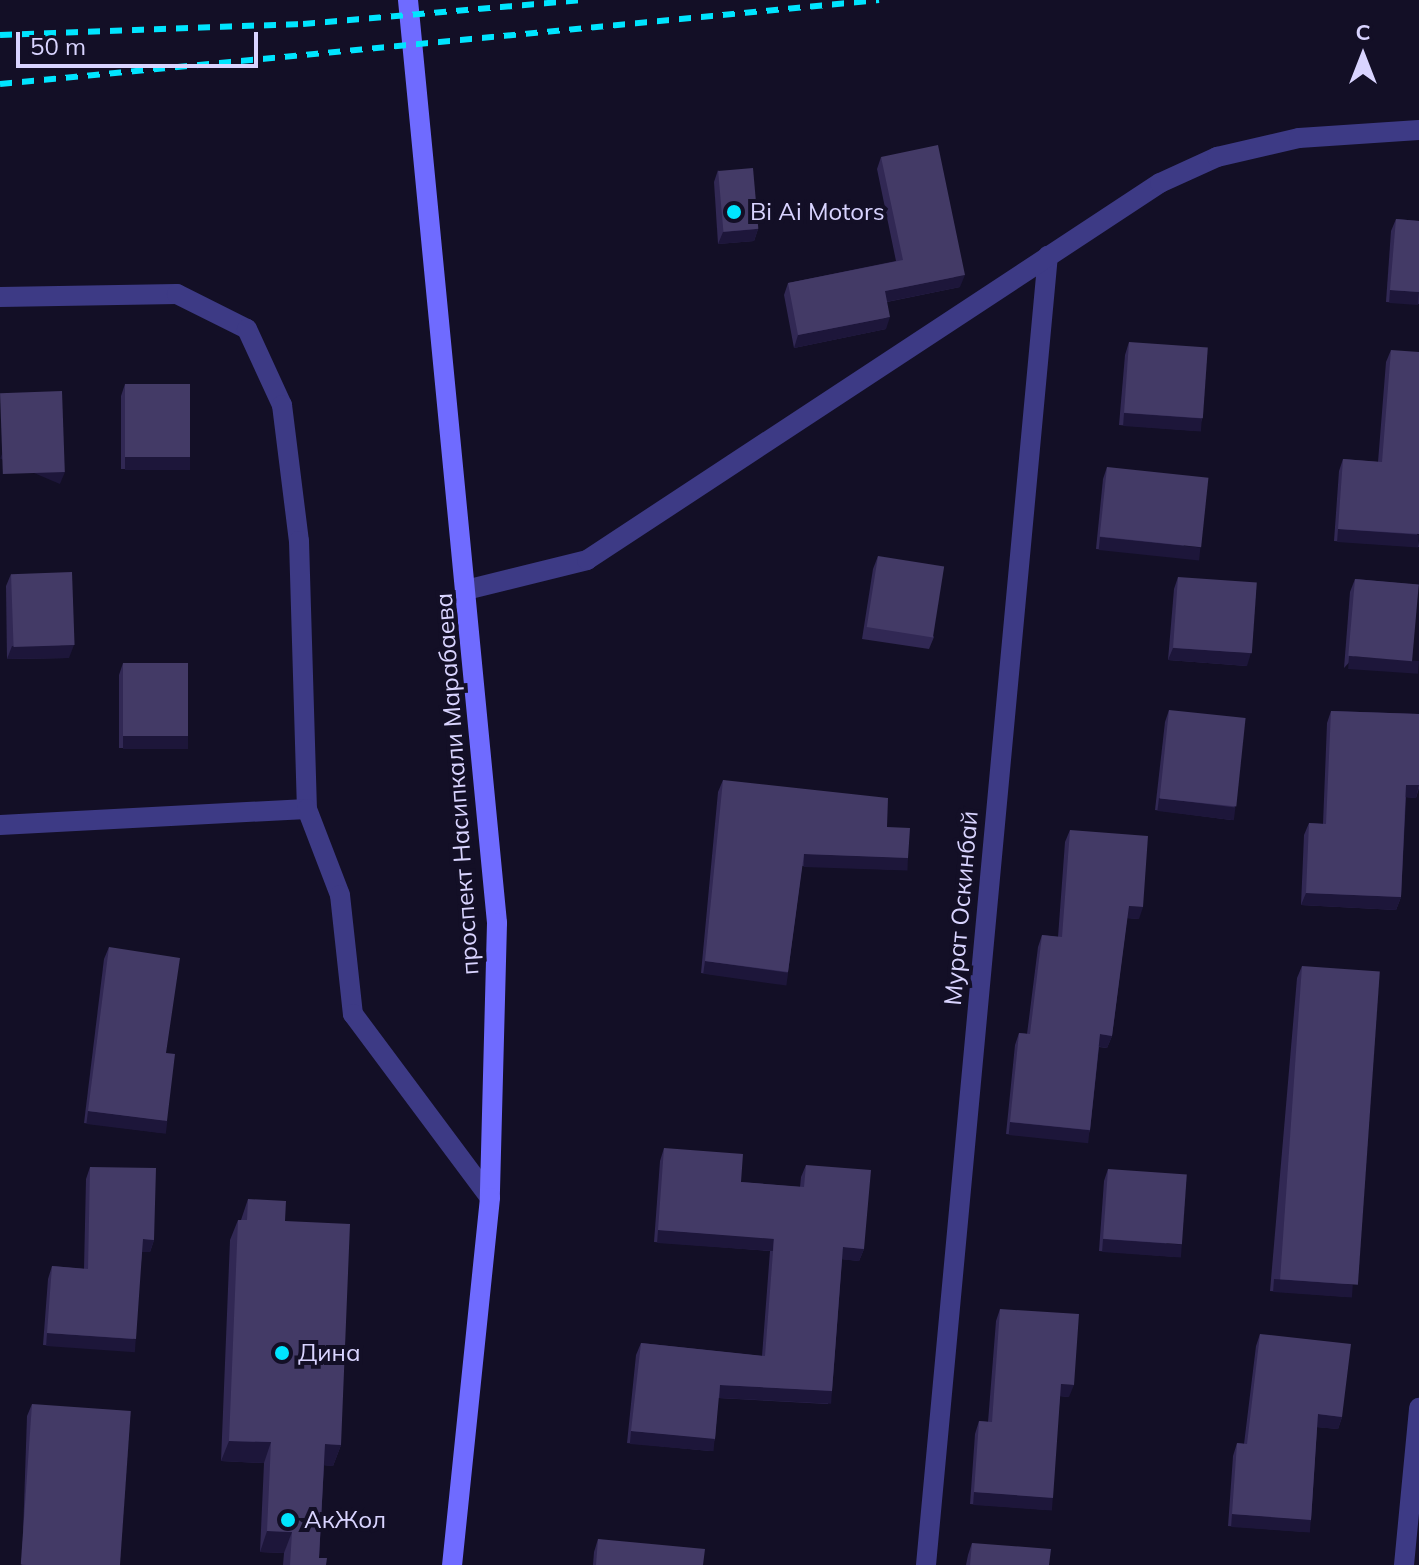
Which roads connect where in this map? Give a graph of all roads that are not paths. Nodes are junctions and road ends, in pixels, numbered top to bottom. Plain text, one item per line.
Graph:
1 (408, 0) edge
2 (1419, 130) edge
3 (1048, 256) junction
4 (0, 297) edge
5 (470, 589) junction
6 (307, 809) junction
7 (0, 825) edge
8 (490, 1198) junction
9 (1419, 1408) edge
10 (452, 1565) edge
11 (926, 1565) edge
12 (1404, 1565) edge

1 - 5 main road, проспект Насипкали Марабаева
2 - 3 street
3 - 5 street
3 - 11 street, Мурат Оскинбай
4 - 6 street
5 - 8 main road, проспект Насипкали Марабаева
6 - 7 street
6 - 8 street
8 - 10 main road, проспект Насипкали Марабаева
9 - 12 street

